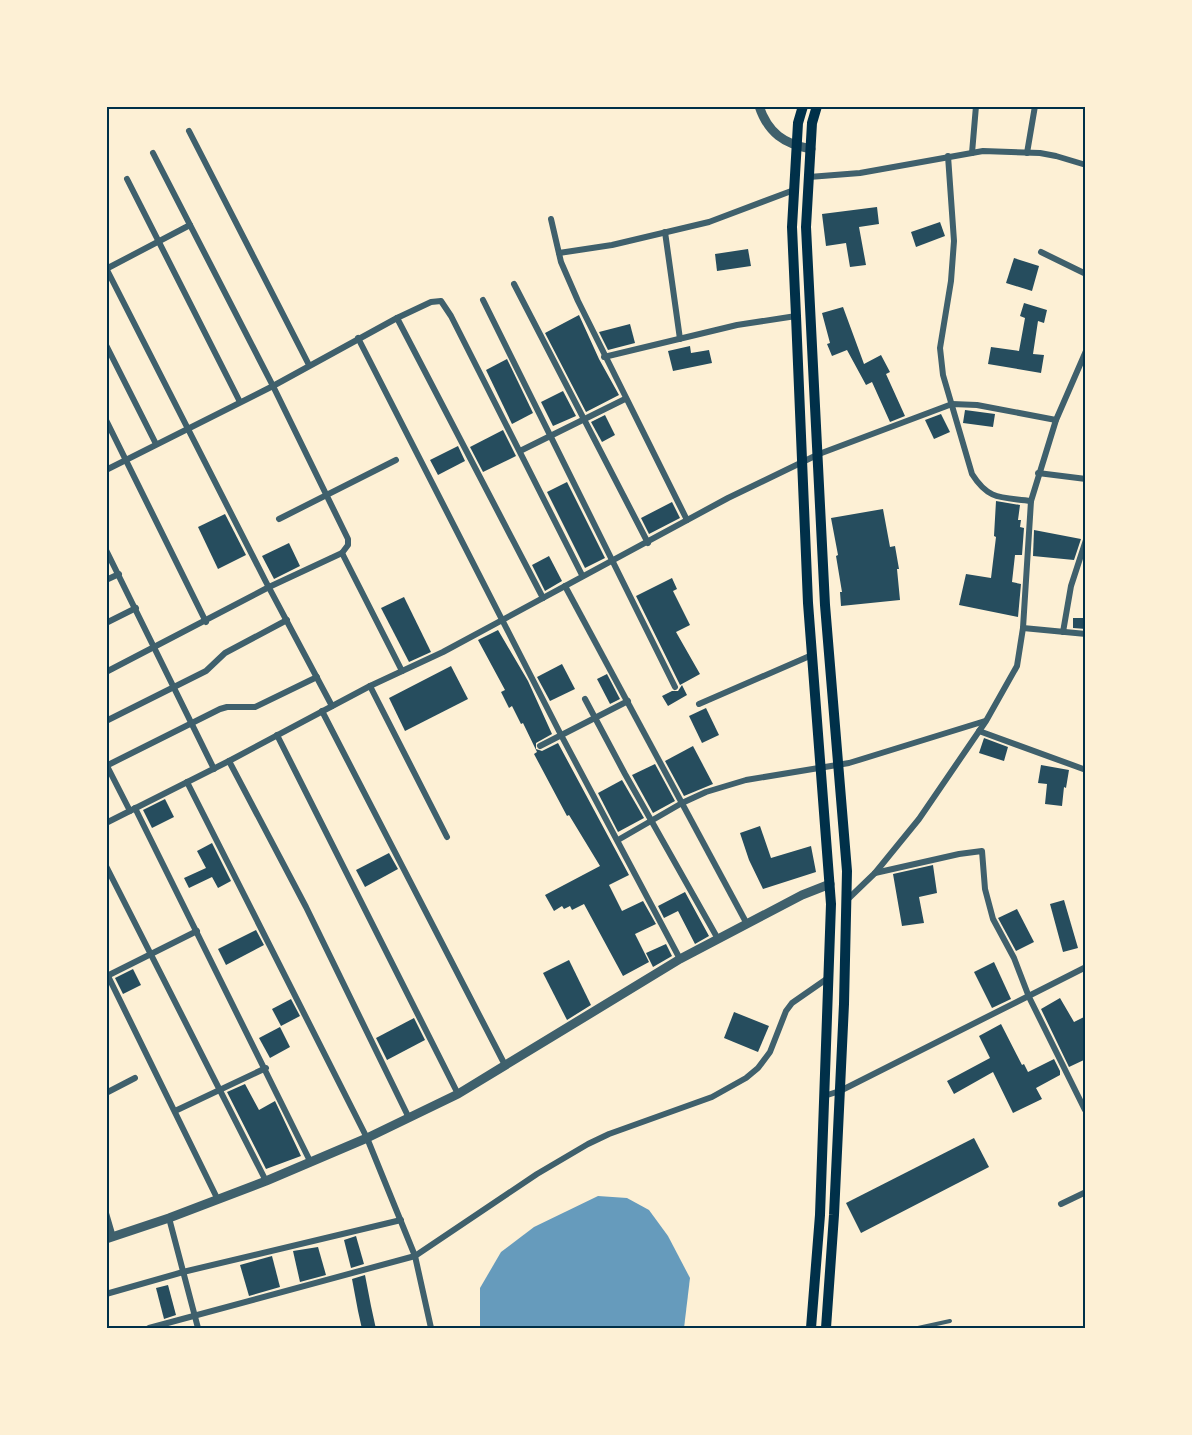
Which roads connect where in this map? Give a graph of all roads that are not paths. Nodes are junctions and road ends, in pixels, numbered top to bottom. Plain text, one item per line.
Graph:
1 (759, 106) edge
2 (803, 106) edge
3 (817, 106) edge
4 (976, 106) edge
5 (1035, 106) edge
6 (189, 131) dead end
7 (797, 146) junction
8 (811, 149) junction
9 (153, 153) dead end
10 (972, 153) junction
11 (1027, 153) junction
12 (948, 156) junction
13 (1086, 165) edge
14 (809, 177) junction
15 (127, 179) dead end
16 (794, 190) junction
17 (551, 219) dead end
18 (190, 225) junction
19 (665, 232) junction
20 (159, 242) junction
21 (1041, 252) dead end
22 (559, 253) junction
23 (107, 268) edge
24 (1086, 274) edge
25 (514, 284) dead end
26 (483, 300) dead end
27 (796, 316) junction
28 (397, 318) junction
29 (358, 338) junction
30 (680, 339) junction
31 (106, 345) edge
32 (1086, 351) edge
33 (604, 357) junction
34 (309, 365) junction
35 (273, 386) junction
36 (625, 399) junction
37 (240, 402) junction
38 (952, 404) junction
39 (106, 420) edge
40 (585, 420) junction
41 (1056, 420) junction
42 (188, 429) junction
43 (552, 437) junction
44 (156, 444) junction
45 (520, 451) junction
46 (819, 454) junction
47 (126, 460) junction
48 (396, 460) dead end
49 (802, 462) junction
50 (106, 470) edge
51 (1038, 473) junction
52 (1086, 479) edge
53 (326, 494) junction
54 (1031, 501) junction
55 (279, 519) dead end
56 (687, 520) junction
57 (1086, 540) edge
58 (648, 543) junction
59 (106, 550) edge
60 (342, 552) junction
61 (612, 561) junction
62 (119, 574) junction
63 (582, 575) junction
64 (106, 580) edge
65 (566, 586) junction
66 (269, 587) junction
67 (543, 598) junction
68 (136, 608) junction
69 (286, 620) junction
70 (503, 621) junction
71 (206, 622) junction
72 (106, 623) edge
73 (1023, 628) junction
74 (1063, 632) junction
75 (1086, 634) edge
76 (155, 647) junction
77 (812, 655) junction
78 (402, 671) junction
79 (106, 672) edge
80 (316, 677) junction
81 (370, 686) junction
82 (675, 687) dead end
83 (174, 688) junction
84 (585, 699) dead end
85 (628, 701) junction
86 (699, 704) dead end
87 (332, 706) junction
88 (322, 711) junction
89 (595, 718) junction
90 (106, 721) edge
91 (986, 721) junction
92 (192, 724) junction
93 (980, 731) junction
94 (277, 735) junction
95 (561, 735) junction
96 (540, 746) dead end
97 (229, 761) junction
98 (838, 765) junction
99 (107, 766) edge
100 (822, 768) junction
101 (214, 769) junction
102 (1086, 770) edge
103 (187, 783) junction
104 (682, 803) junction
105 (132, 810) junction
106 (651, 821) junction
107 (106, 823) edge
108 (447, 837) dead end
109 (618, 840) junction
110 (106, 866) edge
111 (875, 873) junction
112 (830, 884) junction
113 (846, 900) junction
114 (747, 924) junction
115 (197, 931) junction
116 (718, 939) junction
117 (151, 954) junction
118 (680, 959) junction
119 (1086, 967) edge
120 (107, 975) edge
121 (828, 978) junction
122 (1029, 997) junction
123 (505, 1065) junction
124 (266, 1068) junction
125 (135, 1078) dead end
126 (219, 1090) junction
127 (840, 1090) junction
128 (106, 1093) edge
129 (458, 1094) junction
130 (824, 1096) junction
131 (1085, 1110) edge
132 (175, 1111) junction
133 (409, 1118) junction
134 (368, 1138) junction
135 (312, 1163) junction
136 (266, 1181) junction
137 (1086, 1192) edge
138 (218, 1200) junction
139 (1062, 1204) dead end
140 (106, 1213) edge
141 (169, 1218) junction
142 (401, 1220) junction
143 (110, 1238) edge
144 (415, 1256) junction
145 (183, 1272) junction
146 (106, 1294) edge
147 (195, 1317) junction
148 (950, 1322) dead end
149 (149, 1329) edge
150 (198, 1329) edge
151 (431, 1329) edge
152 (811, 1329) edge
153 (826, 1329) edge
154 (918, 1329) edge

1 - 7 street
2 - 7 main road
3 - 8 main road
4 - 10 street
5 - 11 street
6 - 34 street
7 - 8 street
7 - 16 main road
8 - 14 main road
9 - 18 street
10 - 11 street
10 - 12 street
11 - 13 street
12 - 14 street
12 - 38 street
14 - 46 main road
15 - 20 street
16 - 19 street
16 - 27 main road
17 - 22 street
18 - 20 street
18 - 35 street
19 - 22 street
19 - 30 street
20 - 23 street
20 - 37 street
21 - 24 street
22 - 33 street
23 - 42 street
25 - 40 street
26 - 43 street
27 - 30 street
27 - 49 main road
28 - 29 street
28 - 45 street
28 - 67 street
29 - 34 street
29 - 70 street
30 - 33 street
31 - 44 street
32 - 41 street
33 - 36 street
34 - 35 street
35 - 37 street
35 - 53 street
36 - 40 street
36 - 56 street
37 - 42 street
38 - 41 street
38 - 46 street
38 - 54 street
39 - 47 street
40 - 43 street
40 - 58 street
41 - 51 street
42 - 44 street
42 - 66 street
43 - 45 street
43 - 61 street
44 - 47 street
45 - 63 street
46 - 49 street
46 - 98 main road
47 - 50 street
47 - 71 street
48 - 53 street
49 - 56 street
49 - 77 main road
51 - 52 street
51 - 54 street
53 - 55 street
53 - 60 street
54 - 73 street
56 - 58 street
57 - 74 street
58 - 61 street
59 - 62 street
60 - 66 street
60 - 78 street
61 - 63 street
61 - 82 street
62 - 64 street
62 - 68 street
63 - 65 street
65 - 67 street
65 - 85 street
66 - 69 street
66 - 71 street
67 - 70 street
68 - 72 street
68 - 76 street
69 - 80 street
69 - 83 street
70 - 78 street
70 - 95 street
71 - 76 street
73 - 74 street
73 - 91 street
74 - 75 street
76 - 79 street
76 - 83 street
77 - 86 street
77 - 100 main road
78 - 81 street
80 - 87 street
80 - 92 street
81 - 87 street
81 - 108 street
83 - 90 street
83 - 92 street
84 - 89 street
85 - 89 street
85 - 104 street
87 - 88 street
88 - 94 street
88 - 123 street
89 - 95 street
89 - 106 street
91 - 93 street
91 - 98 street
92 - 99 street
92 - 101 street
93 - 102 street
93 - 111 street
94 - 97 street
94 - 129 street
95 - 96 street
95 - 109 street
97 - 101 street
97 - 133 street
98 - 100 street
98 - 113 main road
99 - 105 street
100 - 104 street
100 - 112 main road
101 - 103 street
103 - 105 street
103 - 134 street
104 - 106 street
104 - 114 street
105 - 107 street
105 - 115 street
106 - 109 street
106 - 116 street
109 - 118 street
110 - 117 street
111 - 113 street
111 - 122 street
112 - 114 street
112 - 121 main road
113 - 127 main road
114 - 116 street
115 - 117 street
115 - 124 street
116 - 118 street
117 - 120 street
117 - 126 street
118 - 123 street
119 - 122 street
120 - 132 street
121 - 130 main road
121 - 144 street
122 - 127 street
122 - 131 street
123 - 129 street
124 - 126 street
124 - 135 street
125 - 128 street
126 - 132 street
126 - 136 street
127 - 130 street
127 - 153 main road
129 - 133 street
130 - 152 main road
132 - 138 street
133 - 134 street
134 - 135 street
134 - 142 street
135 - 136 street
136 - 138 street
137 - 139 street
138 - 141 street
140 - 143 street
141 - 143 street
141 - 145 street
142 - 144 street
142 - 145 street
144 - 147 street
144 - 151 street
145 - 146 street
145 - 147 street
147 - 149 street
147 - 150 street
148 - 154 lane

